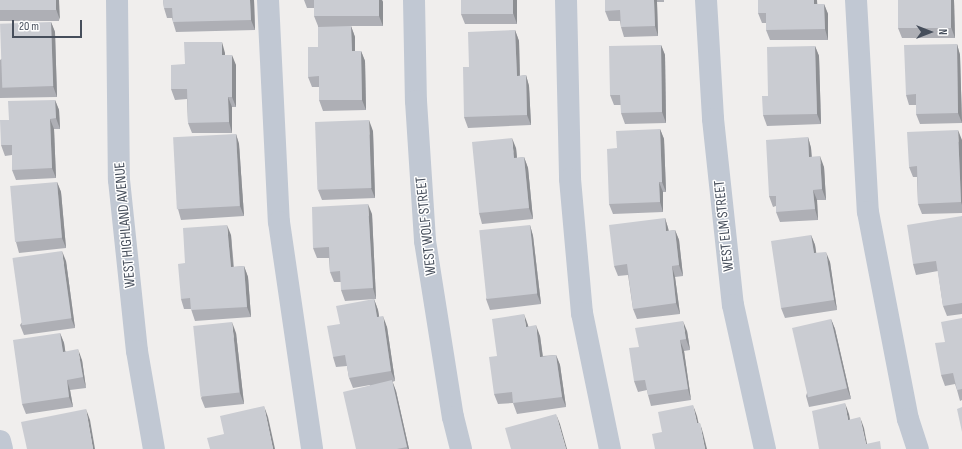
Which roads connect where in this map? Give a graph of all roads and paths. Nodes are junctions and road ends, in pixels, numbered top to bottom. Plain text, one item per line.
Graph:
1 (117, 0) edge
2 (268, 0) edge
3 (414, 0) edge
4 (566, 0) edge
5 (706, 0) edge
6 (856, 0) edge
7 (0, 441) edge
8 (2, 449) edge
9 (154, 449) edge
10 (312, 449) edge
11 (461, 449) edge
12 (610, 449) edge
13 (765, 449) edge
14 (918, 449) edge

1 - 9 street, WEST HIGHLAND AVENUE
2 - 10 street
3 - 11 street, WEST WOLF STREET
4 - 12 street
5 - 13 street, WEST ELM STREET
6 - 14 street
7 - 8 street

